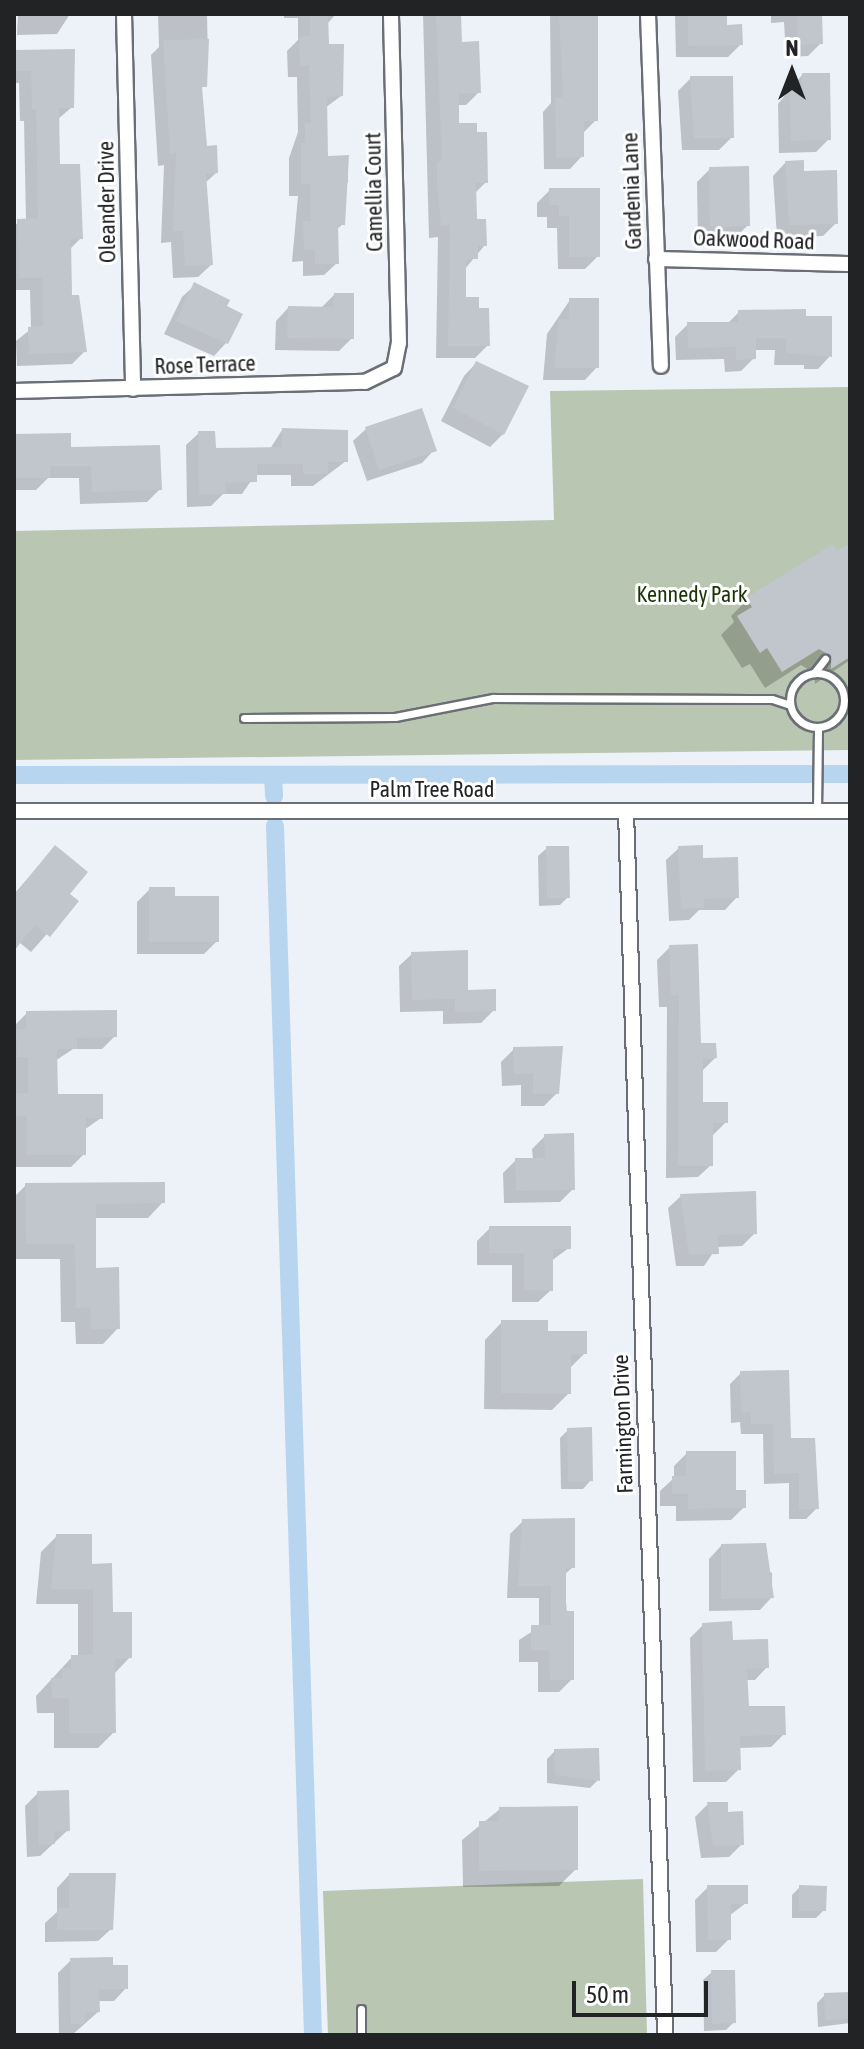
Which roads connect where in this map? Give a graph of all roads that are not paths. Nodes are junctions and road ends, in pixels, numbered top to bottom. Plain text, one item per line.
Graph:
1 (124, 14) edge
2 (391, 14) edge
3 (648, 14) edge
4 (656, 259) junction
5 (850, 264) edge
6 (661, 366) dead end
7 (394, 368) joint
8 (133, 389) junction
9 (14, 391) edge
10 (825, 659) dead end
11 (814, 673) junction
12 (847, 699) edge
13 (790, 705) junction
14 (244, 718) dead end
15 (818, 727) junction
16 (817, 804) junction
17 (14, 811) edge
18 (850, 811) edge
19 (626, 812) junction
20 (361, 2009) dead end
21 (361, 2035) edge
22 (665, 2035) edge

1 - 8 street, Oleander Drive
2 - 7 street, Camellia Court
3 - 4 street, Gardenia Lane
4 - 5 street, Oakwood Road
4 - 6 street, Gardenia Lane
7 - 8 street, Rose Terrace
8 - 9 street, Rose Terrace
10 - 11 lane
11 - 12 lane
11 - 13 lane
12 - 15 lane
13 - 14 lane
13 - 15 lane
15 - 16 lane
16 - 18 street, Palm Tree Road
16 - 19 street, Palm Tree Road
17 - 19 street, Palm Tree Road
19 - 22 street, Farmington Drive
20 - 21 lane

